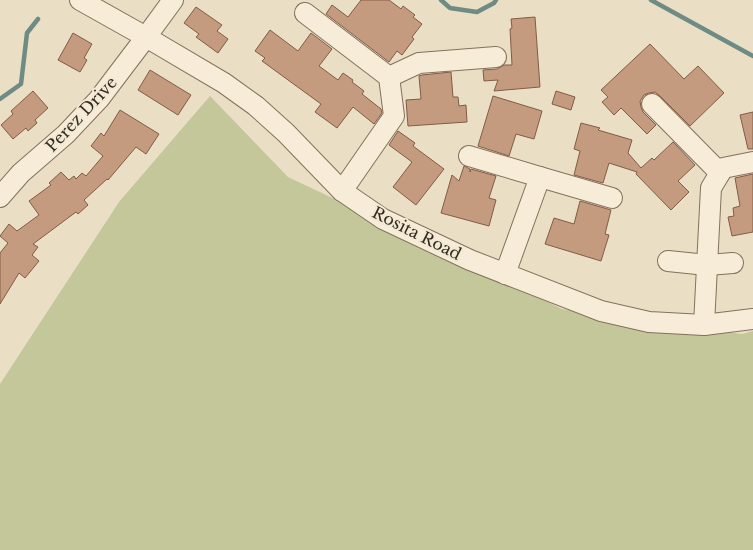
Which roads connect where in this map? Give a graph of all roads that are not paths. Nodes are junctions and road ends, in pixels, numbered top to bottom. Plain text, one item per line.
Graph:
1 (80, 0) edge
2 (173, 0) edge
3 (304, 13) dead end
4 (146, 37) junction
5 (496, 57) dead end
6 (389, 76) junction
7 (652, 104) dead end
8 (469, 156) dead end
9 (753, 162) edge
10 (720, 173) junction
11 (540, 177) junction
12 (342, 191) junction
13 (0, 197) edge
14 (612, 198) dead end
15 (668, 261) dead end
16 (733, 263) dead end
17 (707, 265) junction
18 (505, 274) junction
19 (753, 319) edge
20 (704, 325) junction

1 - 4 street, Rosita Road
2 - 4 street, Perez Drive
3 - 6 street
4 - 12 street, Rosita Road
4 - 13 street, Perez Drive
5 - 6 street
6 - 12 street
7 - 10 street
8 - 11 street
9 - 10 street
10 - 17 street
11 - 14 street
11 - 18 street
12 - 18 street, Rosita Road
15 - 17 street
16 - 17 street
17 - 20 street
18 - 20 street, Rosita Road
19 - 20 street, Rosita Road

